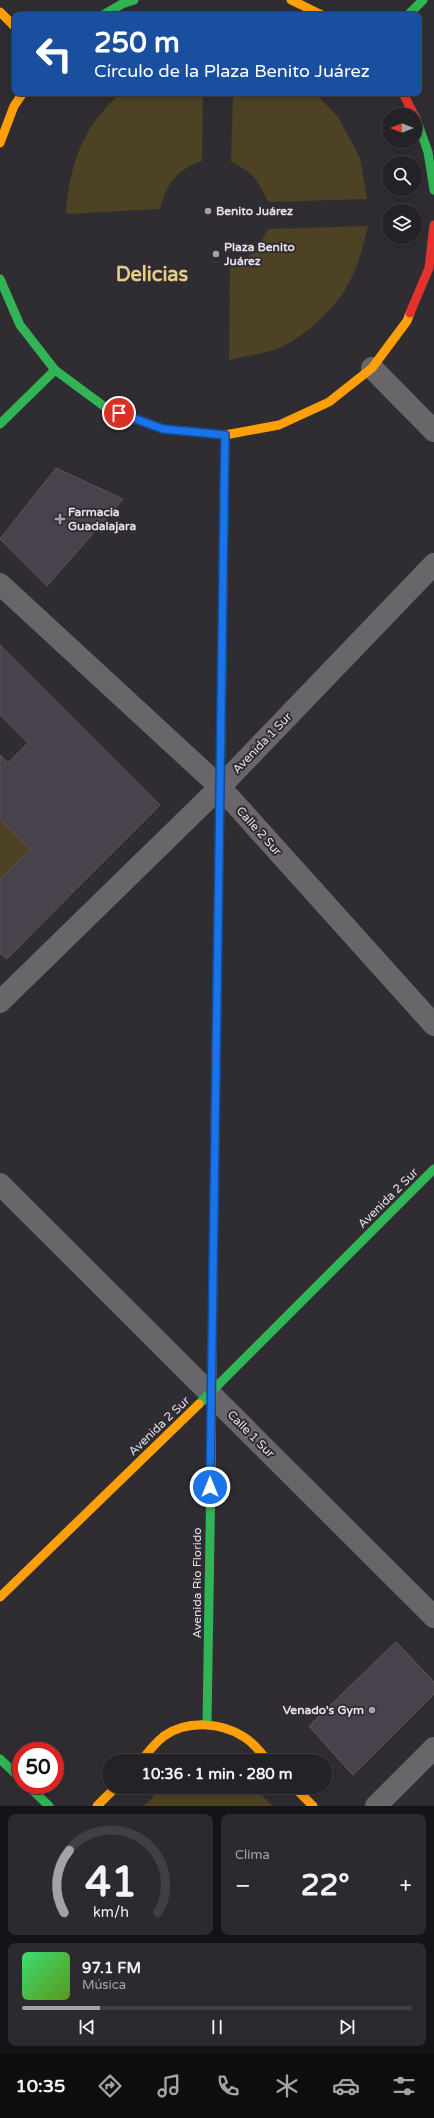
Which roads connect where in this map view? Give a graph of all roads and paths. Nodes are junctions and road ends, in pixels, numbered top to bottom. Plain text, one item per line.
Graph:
1 (134, 0) edge
2 (291, 0) edge
3 (423, 0) edge
4 (0, 12) edge
5 (108, 12) edge
6 (316, 12) edge
7 (411, 12) edge
8 (12, 24) edge
9 (20, 96) edge
10 (405, 96) edge
11 (411, 108) edge
12 (422, 134) edge
13 (0, 143) edge
14 (434, 190) edge
15 (434, 225) edge
16 (0, 279) edge
17 (372, 368) junction
18 (55, 370) junction
19 (0, 424) edge
20 (434, 431) edge
21 (225, 435) junction
22 (434, 564) edge
23 (0, 584) edge
24 (220, 788) junction
25 (0, 1002) edge
26 (434, 1025) edge
27 (434, 1169) edge
28 (0, 1184) edge
29 (210, 1393) junction
30 (0, 1596) edge
31 (434, 1616) edge
32 (207, 1724) junction
33 (434, 1748) edge
34 (148, 1754) edge
35 (261, 1754) edge
36 (0, 1759) edge
37 (12, 1770) edge
38 (36, 1794) edge
39 (109, 1794) edge
40 (301, 1794) edge
41 (49, 1806) edge
42 (97, 1806) edge
43 (313, 1806) edge
44 (376, 1806) edge

1 - 5 main road
2 - 6 main road
3 - 7 main road
4 - 8 main road
9 - 13 main road
10 - 11 main road
12 - 14 main road
15 - 17 main road
16 - 18 main road
17 - 20 street
17 - 21 main road
18 - 19 main road
18 - 21 main road
21 - 24 main road, Avenida Río Florido
22 - 24 street, Avenida 1 Sur
23 - 24 street, Calle 2 Sur
24 - 25 street, Avenida 1 Sur
24 - 26 street, Calle 2 Sur
24 - 29 main road, Avenida Río Florido
27 - 29 main road, Avenida 2 Sur
28 - 29 street, Calle 1 Sur
29 - 30 main road, Avenida 2 Sur
29 - 31 street, Calle 1 Sur
29 - 32 main road, Avenida Río Florido
32 - 34 main road
32 - 35 main road
33 - 44 street
36 - 37 main road
38 - 41 main road
39 - 42 main road
40 - 43 main road

